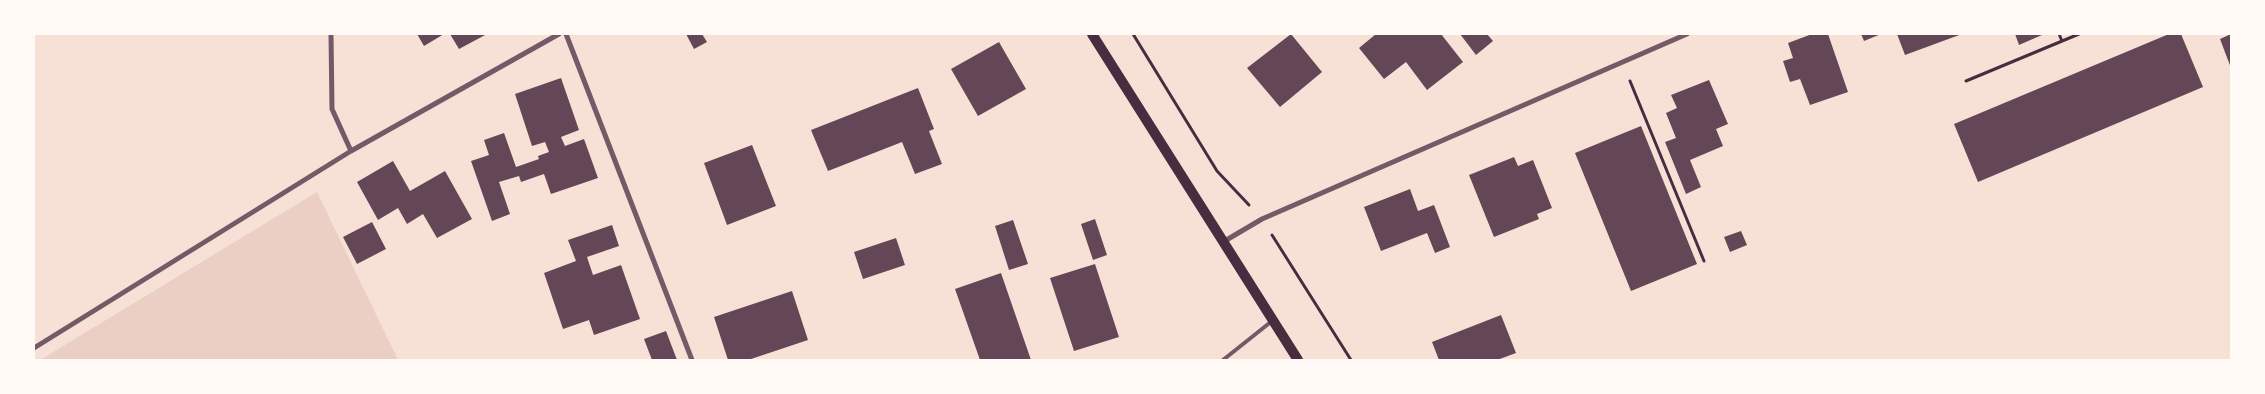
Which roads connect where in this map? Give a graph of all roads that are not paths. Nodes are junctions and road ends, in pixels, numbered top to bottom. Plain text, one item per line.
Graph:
1 (331, 34) edge
2 (559, 34) edge
3 (566, 34) edge
4 (1092, 34) edge
5 (1686, 34) edge
6 (350, 151) junction
7 (1223, 242) junction
8 (1273, 320) junction
9 (34, 348) edge
10 (692, 360) edge
11 (1223, 360) edge
12 (1298, 360) edge

1 - 6 street
2 - 6 street
3 - 10 street
4 - 7 main road
5 - 7 street
6 - 9 street
7 - 8 main road
8 - 11 lane
8 - 12 main road

